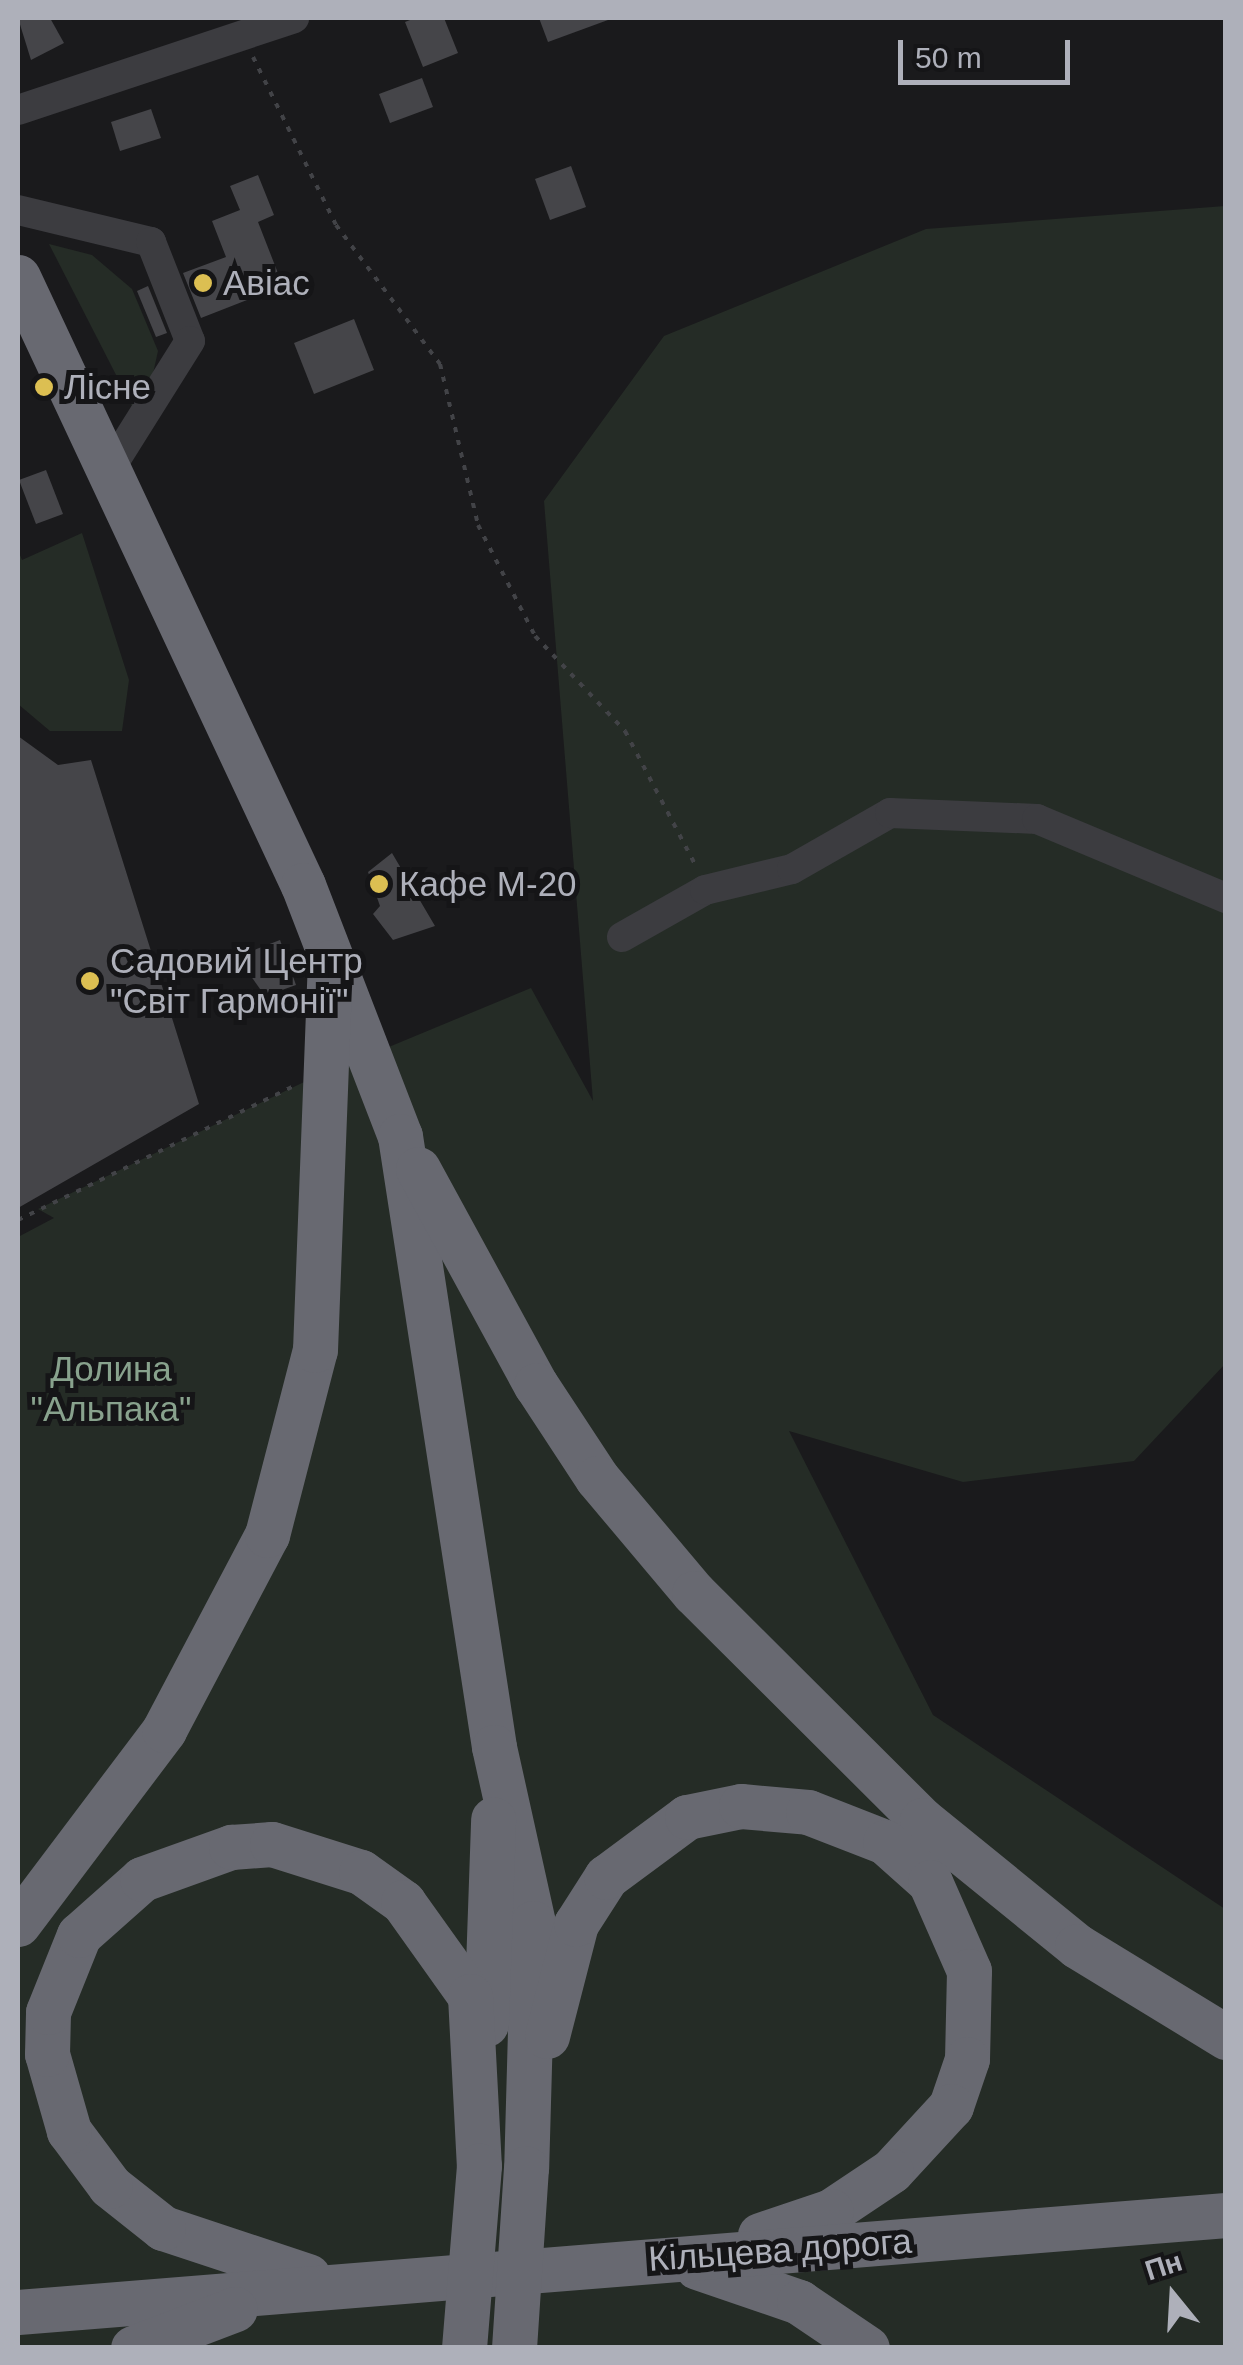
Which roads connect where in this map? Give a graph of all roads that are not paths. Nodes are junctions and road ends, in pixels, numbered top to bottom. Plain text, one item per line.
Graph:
1 (289, 18) edge
2 (18, 110) edge
3 (18, 210) edge
4 (18, 277) edge
5 (110, 470) junction
6 (1226, 898) edge
7 (622, 937) dead end
8 (331, 950) junction
9 (400, 1136) junction
10 (494, 1747) junction
11 (18, 1924) edge
12 (1226, 2036) edge
13 (531, 2089) junction
14 (480, 2166) junction
15 (1226, 2215) edge
16 (666, 2259) junction
17 (334, 2283) junction
18 (18, 2312) edge
19 (133, 2348) edge
20 (464, 2348) edge
21 (514, 2348) edge
22 (867, 2348) edge

1 - 2 street
3 - 5 street
4 - 5 highway
5 - 8 highway
6 - 7 street
8 - 9 highway
8 - 11 highway
9 - 10 highway
9 - 12 highway
10 - 13 highway
10 - 14 highway
13 - 16 highway
13 - 21 highway, bridge
14 - 17 highway
14 - 20 highway, bridge
15 - 16 highway, Кільцева дорога
16 - 17 highway, Кільцева дорога
16 - 22 highway
17 - 18 highway
17 - 19 highway

